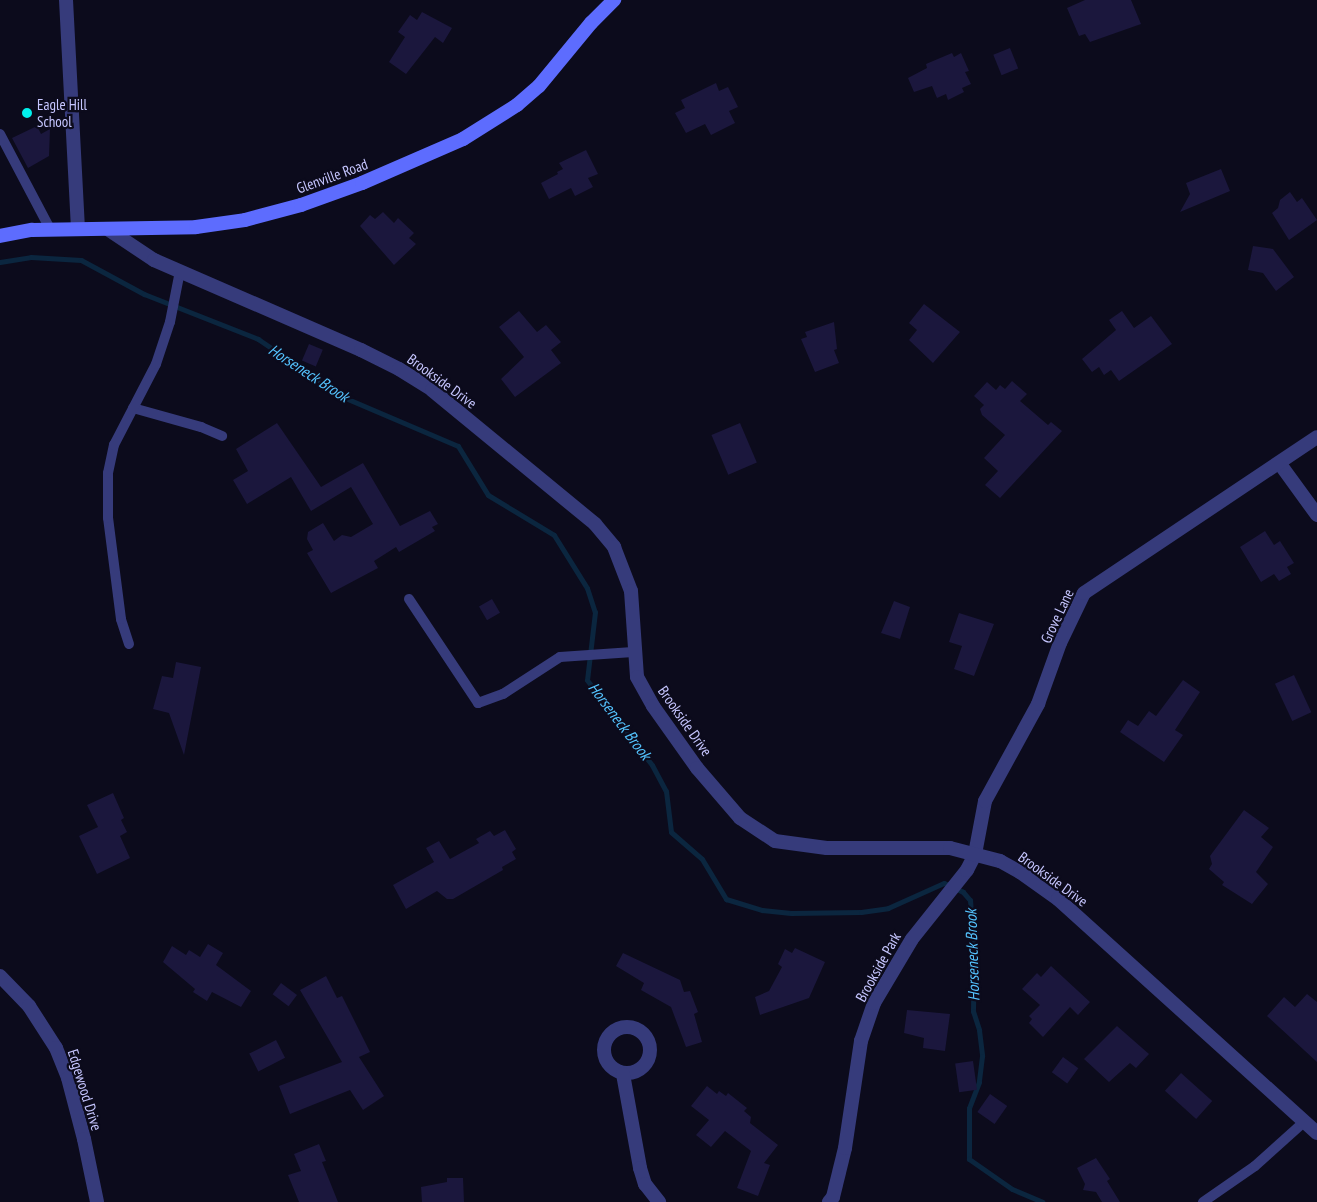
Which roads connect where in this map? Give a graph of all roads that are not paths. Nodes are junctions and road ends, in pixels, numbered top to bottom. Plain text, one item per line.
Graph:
1 (66, 0) edge
2 (614, 0) edge
3 (0, 134) edge
4 (78, 228) junction
5 (50, 229) junction
6 (109, 230) junction
7 (0, 236) edge
8 (180, 271) junction
9 (134, 408) junction
10 (222, 436) dead end
11 (1317, 437) edge
12 (1280, 464) junction
13 (1317, 515) edge
14 (409, 599) dead end
15 (129, 644) dead end
16 (633, 652) junction
17 (975, 854) junction
18 (0, 976) edge
19 (623, 1074) dead end
20 (1305, 1121) junction
21 (1317, 1133) edge
22 (97, 1202) edge
23 (659, 1202) edge
24 (829, 1202) edge
25 (1203, 1202) edge

1 - 4 street
2 - 6 main road, Glenville Road
3 - 5 lane
4 - 5 main road, Glenville Road
4 - 6 main road, Glenville Road
5 - 7 main road, Glenville Road
6 - 8 street, Brookside Drive
8 - 9 lane
8 - 16 street, Brookside Drive
9 - 10 lane
9 - 15 lane
11 - 12 street, Grove Lane
12 - 13 street
12 - 17 street, Grove Lane
14 - 16 lane
16 - 17 street, Brookside Drive
17 - 20 street, Brookside Drive
17 - 24 street, Brookside Park
18 - 22 street, Edgewood Drive
19 - 23 street
20 - 21 street, Brookside Drive
20 - 25 lane

